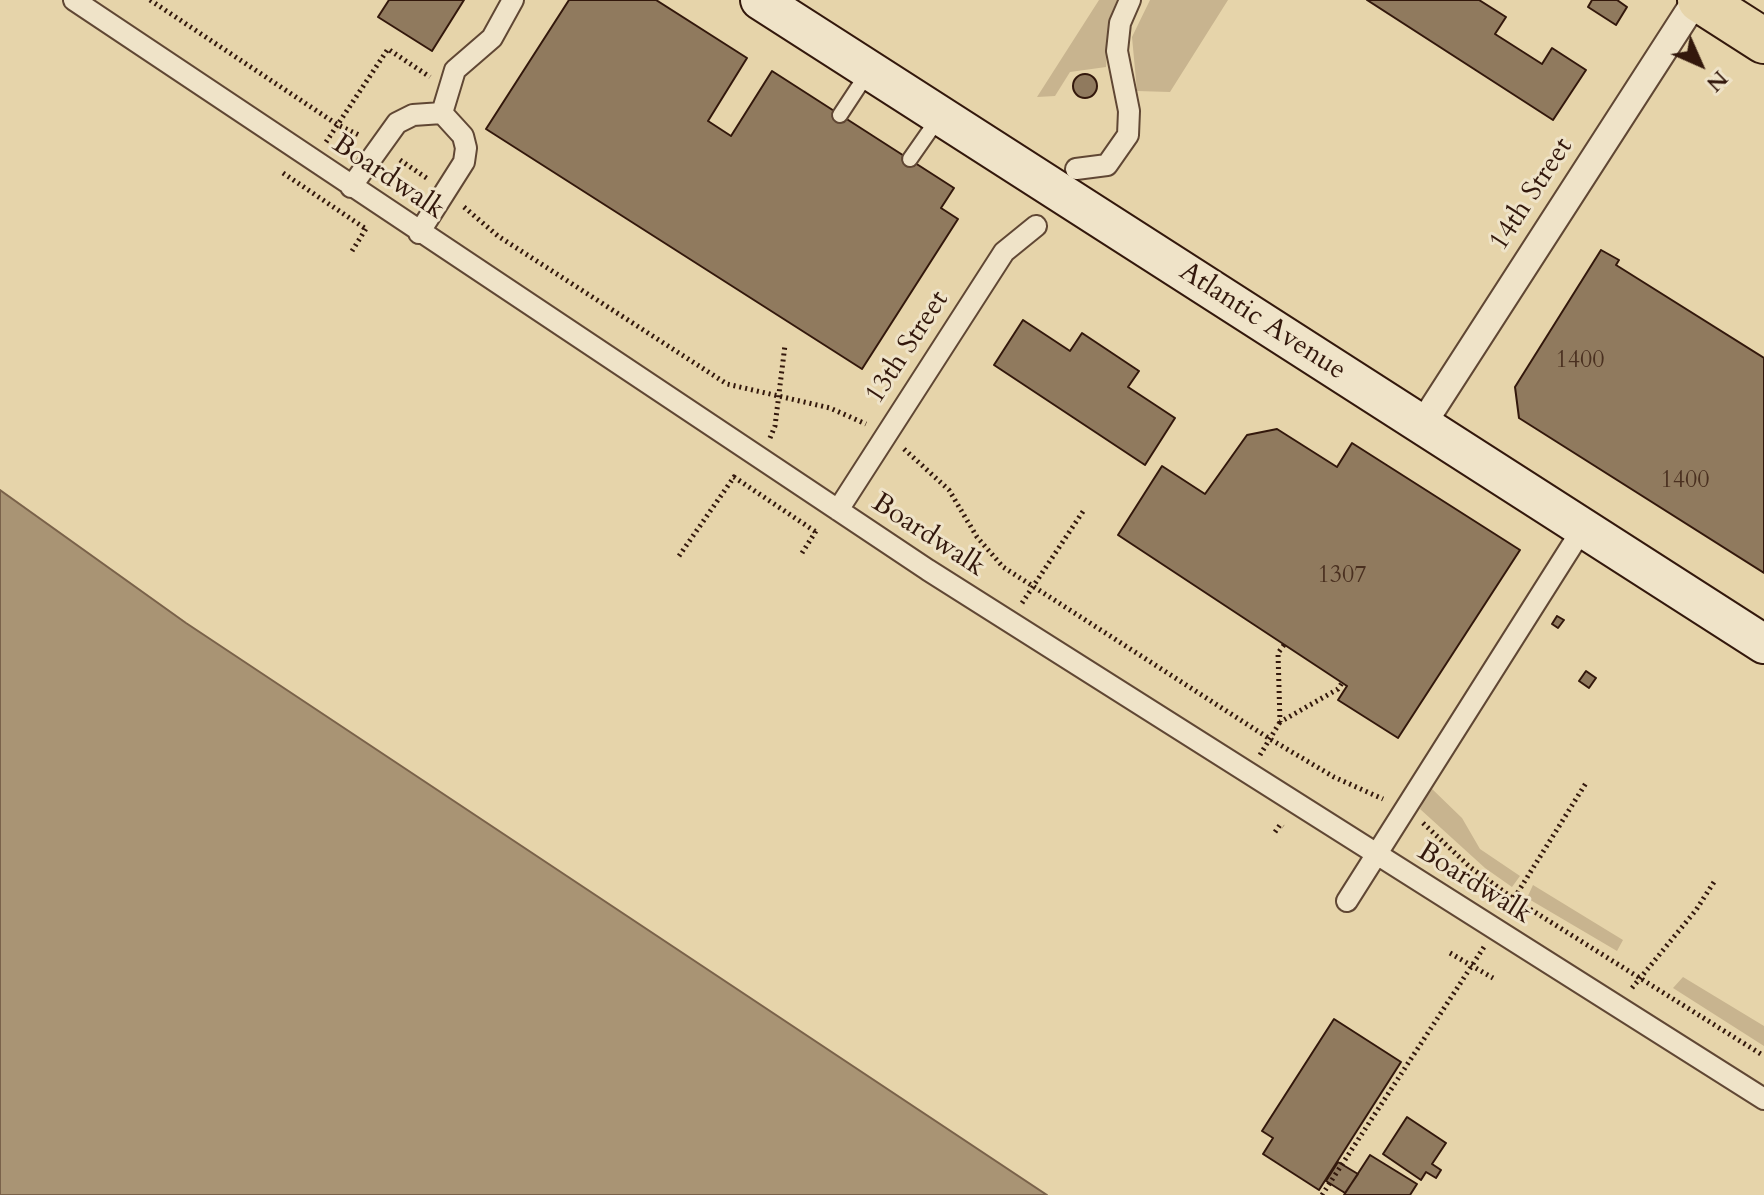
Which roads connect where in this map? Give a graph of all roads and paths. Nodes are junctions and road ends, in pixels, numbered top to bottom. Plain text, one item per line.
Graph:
1 (74, 0) edge
2 (150, 0) edge
3 (513, 0) edge
4 (760, 0) edge
5 (1130, 0) edge
6 (1698, 0) edge
7 (1764, 41) edge
8 (870, 70) junction
9 (447, 89) junction
10 (442, 113) junction
11 (840, 115) dead end
12 (940, 116) junction
13 (338, 125) junction
14 (378, 145) junction
15 (910, 159) dead end
16 (313, 161) junction
17 (1076, 169) dead end
18 (283, 173) dead end
19 (351, 187) junction
20 (446, 191) junction
21 (1036, 226) dead end
22 (419, 233) junction
23 (352, 251) dead end
24 (785, 345) dead end
25 (779, 396) junction
26 (1422, 425) junction
27 (886, 434) junction
28 (757, 456) junction
29 (838, 510) junction
30 (1084, 510) dead end
31 (1583, 528) junction
32 (802, 553) dead end
33 (679, 556) dead end
34 (1033, 586) junction
35 (1010, 622) junction
36 (1764, 644) edge
37 (1284, 645) dead end
38 (1342, 683) dead end
39 (1280, 722) junction
40 (1270, 739) junction
41 (1248, 774) junction
42 (1586, 783) dead end
43 (1404, 808) junction
44 (1376, 855) junction
45 (1714, 882) dead end
46 (1514, 899) junction
47 (1347, 901) dead end
48 (1495, 930) junction
49 (1450, 953) dead end
50 (1472, 966) junction
51 (1640, 977) junction
52 (1493, 978) dead end
53 (1618, 1008) junction
54 (1764, 1056) edge
55 (1764, 1099) edge
56 (1322, 1195) edge

1 - 16 street, Boardwalk
2 - 13 path
3 - 9 street
4 - 8 main road, Atlantic Avenue
5 - 17 street
6 - 7 highway
6 - 26 street, 14th Street
8 - 11 lane
8 - 12 main road, Atlantic Avenue
9 - 10 street
9 - 13 path
10 - 14 street
10 - 20 street
12 - 15 lane
12 - 26 main road, Atlantic Avenue
13 - 14 path
13 - 16 path
14 - 19 street
14 - 20 path
16 - 19 street, Boardwalk
18 - 23 path
19 - 22 street, Boardwalk
20 - 22 street
20 - 25 path
21 - 27 street, 13th Street
22 - 28 street, Boardwalk
24 - 25 path
25 - 27 path
25 - 28 path
26 - 31 main road, Atlantic Avenue
27 - 29 street, 13th Street
27 - 34 path
28 - 29 street, Boardwalk
29 - 35 street, Boardwalk
30 - 34 path
31 - 36 main road, Atlantic Avenue
31 - 43 street
32 - 33 path
34 - 35 path
34 - 40 path
35 - 41 street, Boardwalk
37 - 39 path
38 - 39 path
39 - 40 path
40 - 41 path
40 - 43 path
41 - 44 street, Boardwalk
42 - 46 path
43 - 44 street
43 - 46 path
44 - 47 street
44 - 48 street, Boardwalk
45 - 51 path
46 - 48 path
46 - 51 path
48 - 50 path
48 - 53 street, Boardwalk
49 - 50 path
50 - 52 path
50 - 56 path
51 - 53 path
51 - 54 path
53 - 55 street, Boardwalk

